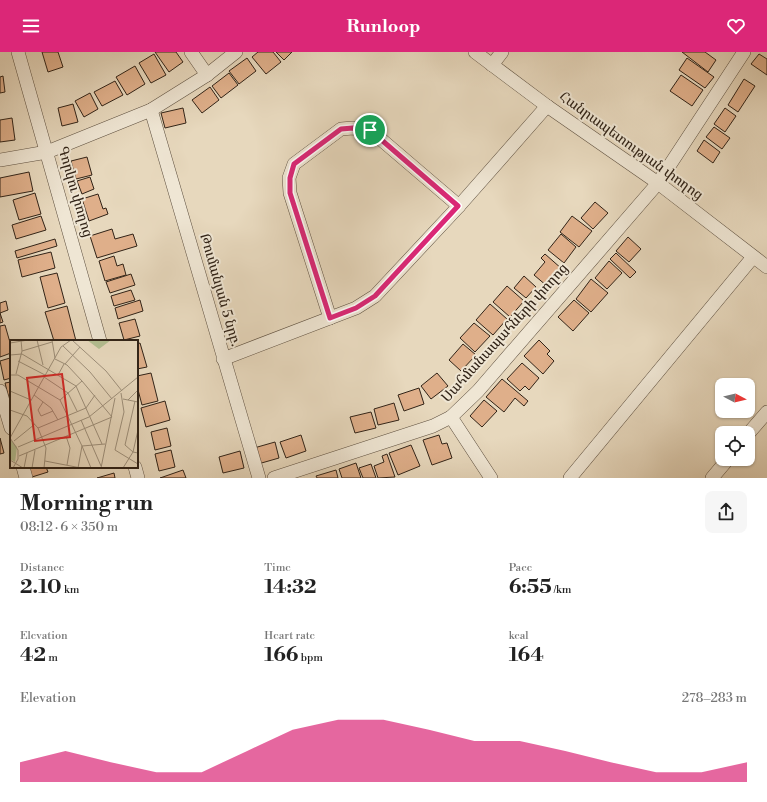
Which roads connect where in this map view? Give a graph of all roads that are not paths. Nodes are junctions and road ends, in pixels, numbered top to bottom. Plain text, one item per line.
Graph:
1 (18, 52) edge
2 (191, 52) edge
3 (236, 52) edge
4 (475, 52) edge
5 (502, 52) edge
6 (744, 52) edge
7 (492, 65) junction
8 (207, 75) junction
9 (547, 106) junction
10 (151, 110) junction
11 (48, 152) junction
12 (0, 160) edge
13 (658, 183) junction
14 (458, 206) junction
15 (753, 257) junction
16 (767, 267) edge
17 (330, 318) junction
18 (100, 340) edge
19 (223, 359) junction
20 (0, 391) edge
21 (451, 417) junction
22 (765, 419) edge
23 (10, 425) edge
24 (10, 428) edge
25 (755, 428) edge
26 (0, 430) edge
27 (722, 466) edge
28 (23, 468) edge
29 (135, 468) edge
30 (26, 478) edge
31 (138, 478) edge
32 (259, 478) edge
33 (274, 478) edge
34 (491, 478) edge
35 (570, 478) edge
36 (712, 478) edge

1 - 11 street, Գորկու փողոց
2 - 8 street
3 - 8 street
4 - 7 street, Հանրապետության փողոց
5 - 7 street
6 - 13 street, Սահմանապահների փողոց
7 - 9 street, Հանրապետության փողոց
8 - 10 street
9 - 13 street, Հանրապետության փողոց
9 - 14 street
10 - 11 street
10 - 19 street, Թումանյան 5 նրբ.
11 - 12 street
11 - 18 street, Գորկու փողոց
13 - 15 street, Հանրապետության փողոց
13 - 21 street, Սահմանապահների փողոց
14 - 17 street
14 - 17 street
15 - 16 street, Հանրապետության փողոց
15 - 35 street
17 - 19 street
19 - 32 street, Թումանյան 5 նրբ.
20 - 23 street
21 - 33 street, Սահմանապահների փողոց
21 - 34 street
22 - 25 street
24 - 26 street
27 - 36 street
28 - 30 street
29 - 31 street

